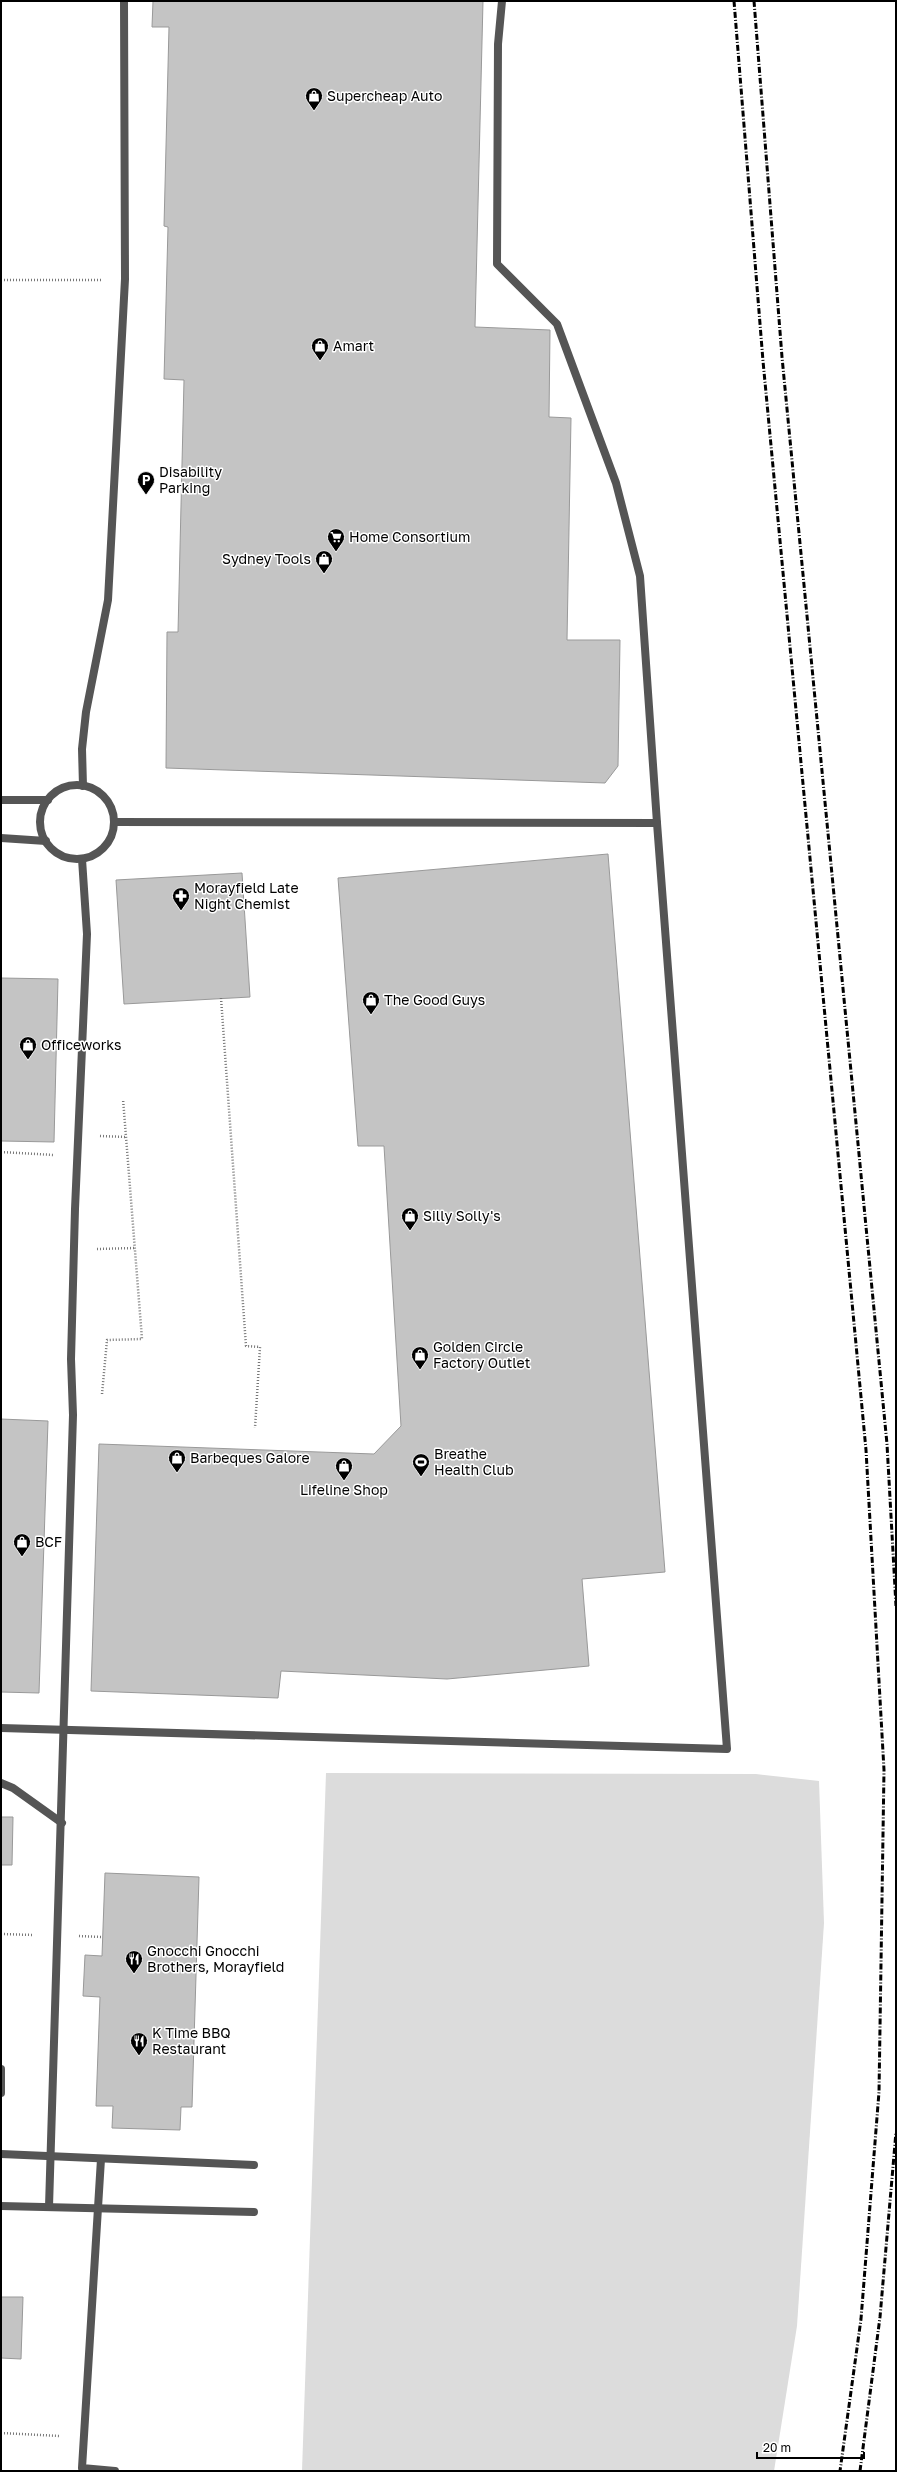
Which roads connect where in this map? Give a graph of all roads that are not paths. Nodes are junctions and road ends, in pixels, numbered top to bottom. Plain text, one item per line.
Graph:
1 (124, 1) edge
2 (502, 1) edge
3 (83, 786) junction
4 (1, 800) edge
5 (48, 800) junction
6 (114, 822) junction
7 (656, 823) junction
8 (1, 838) edge
9 (46, 841) junction
10 (82, 859) junction
11 (1, 1728) edge
12 (65, 1729) junction
13 (1, 1783) edge
14 (62, 1823) junction
15 (1, 2069) edge
16 (1, 2093) edge
17 (1, 2154) edge
18 (50, 2157) junction
19 (101, 2159) junction
20 (254, 2166) dead end
21 (1, 2206) edge
22 (49, 2207) junction
23 (98, 2208) junction
24 (254, 2212) dead end
25 (115, 2471) edge

1 - 3 lane
2 - 7 lane
3 - 5 lane
3 - 6 lane
4 - 5 lane
5 - 9 lane
6 - 7 lane
6 - 10 lane
7 - 12 lane
8 - 9 lane
9 - 10 lane
10 - 12 lane
11 - 12 lane
12 - 14 lane
13 - 14 lane
14 - 18 lane
15 - 16 lane
17 - 18 lane
18 - 19 lane
18 - 22 lane
19 - 20 lane
19 - 23 lane
21 - 22 lane
22 - 23 lane
23 - 24 lane
23 - 25 lane

